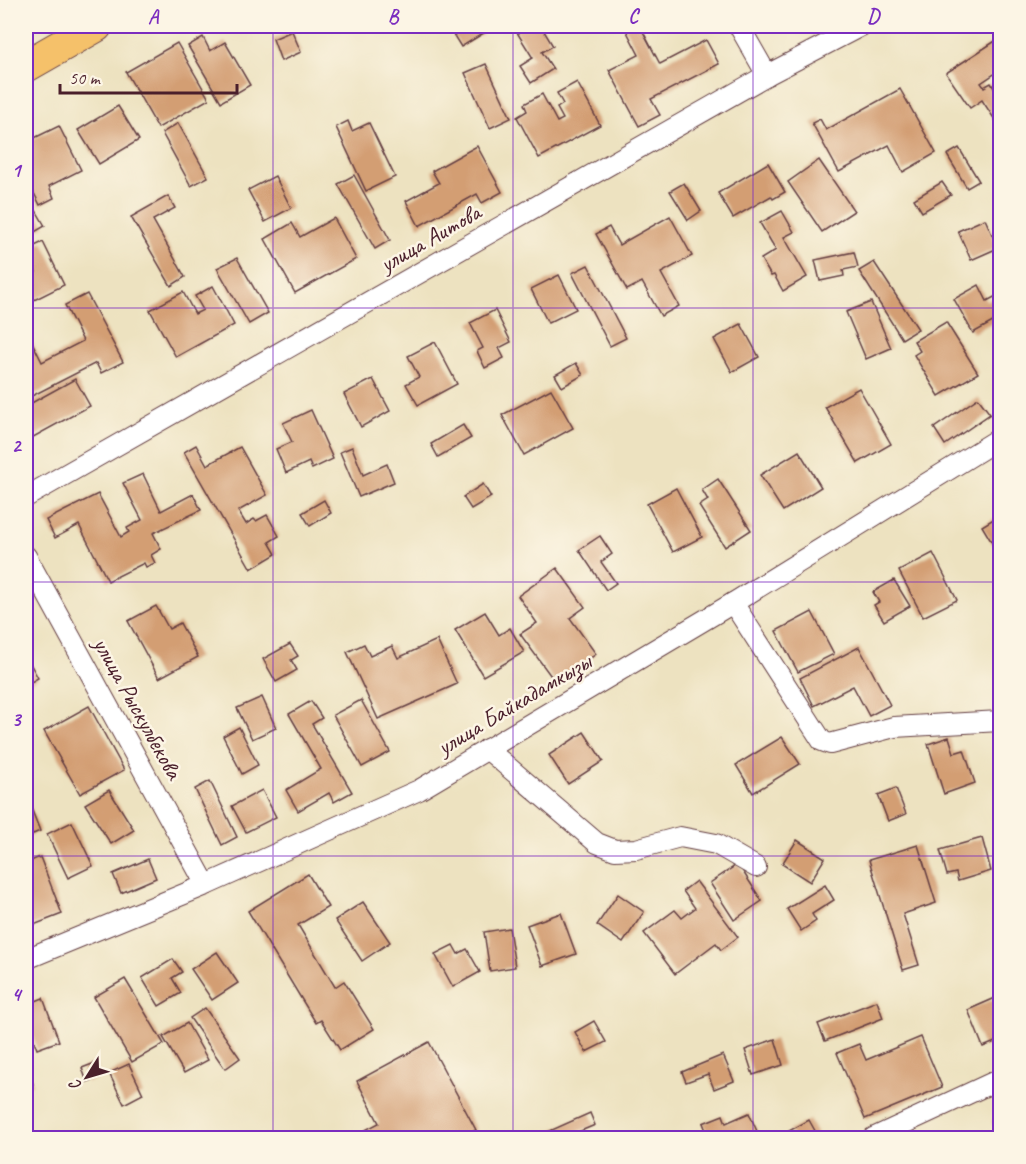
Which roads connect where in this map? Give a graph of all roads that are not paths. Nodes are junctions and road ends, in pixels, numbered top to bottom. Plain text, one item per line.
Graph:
1 (96, 26) edge
2 (739, 26) edge
3 (861, 26) edge
4 (26, 66) edge
5 (767, 75) junction
6 (1000, 438) edge
7 (26, 497) edge
8 (26, 556) edge
9 (733, 603) junction
10 (1000, 721) edge
11 (487, 749) junction
12 (756, 867) dead end
13 (206, 885) junction
14 (26, 959) edge
15 (1000, 1079) edge
16 (873, 1138) edge

1 - 4 main road
2 - 5 street
3 - 5 street, улица Аитова
5 - 7 street, улица Аитова
6 - 9 street, улица Байкадамкызы
8 - 13 street, улица Рыскулбекова
9 - 10 street
9 - 11 street, улица Байкадамкызы
11 - 12 street
11 - 13 street, улица Байкадамкызы
13 - 14 street, улица Байкадамкызы
15 - 16 street

